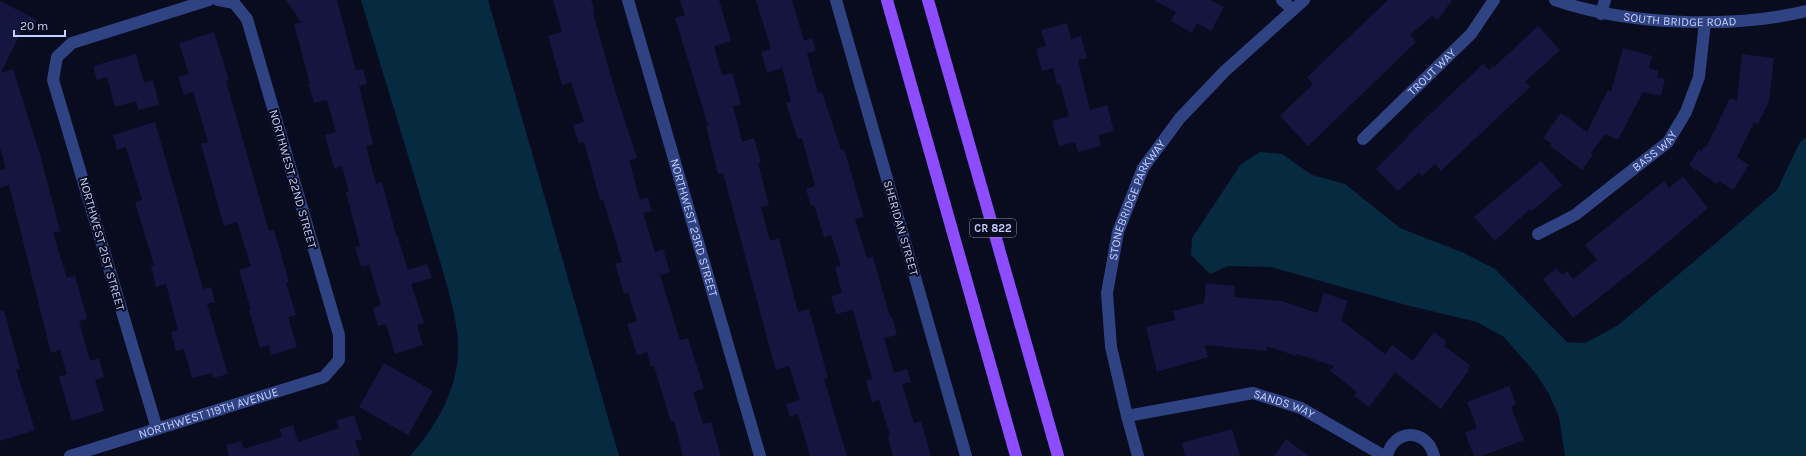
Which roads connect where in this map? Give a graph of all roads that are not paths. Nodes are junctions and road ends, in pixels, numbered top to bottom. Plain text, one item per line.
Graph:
1 (209, 0) edge
2 (218, 0) edge
3 (628, 0) edge
4 (836, 0) edge
5 (887, 0) edge
6 (928, 0) edge
7 (1282, 0) edge
8 (1304, 0) edge
9 (1494, 0) edge
10 (1555, 0) edge
11 (1605, 0) edge
12 (1292, 9) junction
13 (1806, 11) edge
14 (1601, 14) junction
15 (1705, 22) junction
16 (1363, 139) dead end
17 (1538, 234) dead end
18 (338, 360) joint
19 (1127, 416) junction
20 (157, 429) junction
21 (70, 456) edge
22 (760, 456) edge
23 (966, 456) edge
24 (1016, 456) edge
25 (1058, 456) edge
26 (1138, 456) edge
27 (1384, 456) edge
28 (1387, 456) edge
29 (1434, 456) edge

1 - 20 street, NORTHWEST 21ST STREET
2 - 18 street, NORTHWEST 22ND STREET
3 - 22 street, NORTHWEST 23RD STREET
4 - 23 street, SHERIDAN STREET
5 - 24 main road, CR 822
6 - 25 main road, CR 822
7 - 12 street
8 - 12 street, STONEBRIDGE PARKWAY
9 - 16 street, TROUT WAY
10 - 14 street, SOUTH BRIDGE ROAD
11 - 14 street
12 - 19 street, STONEBRIDGE PARKWAY
13 - 15 street, SOUTH BRIDGE ROAD
14 - 15 street, SOUTH BRIDGE ROAD
15 - 17 street, BASS WAY
18 - 20 street, NORTHWEST 119TH AVENUE
19 - 26 street, STONEBRIDGE PARKWAY
19 - 27 street, SANDS WAY
20 - 21 street, NORTHWEST 119TH AVENUE
28 - 29 street

